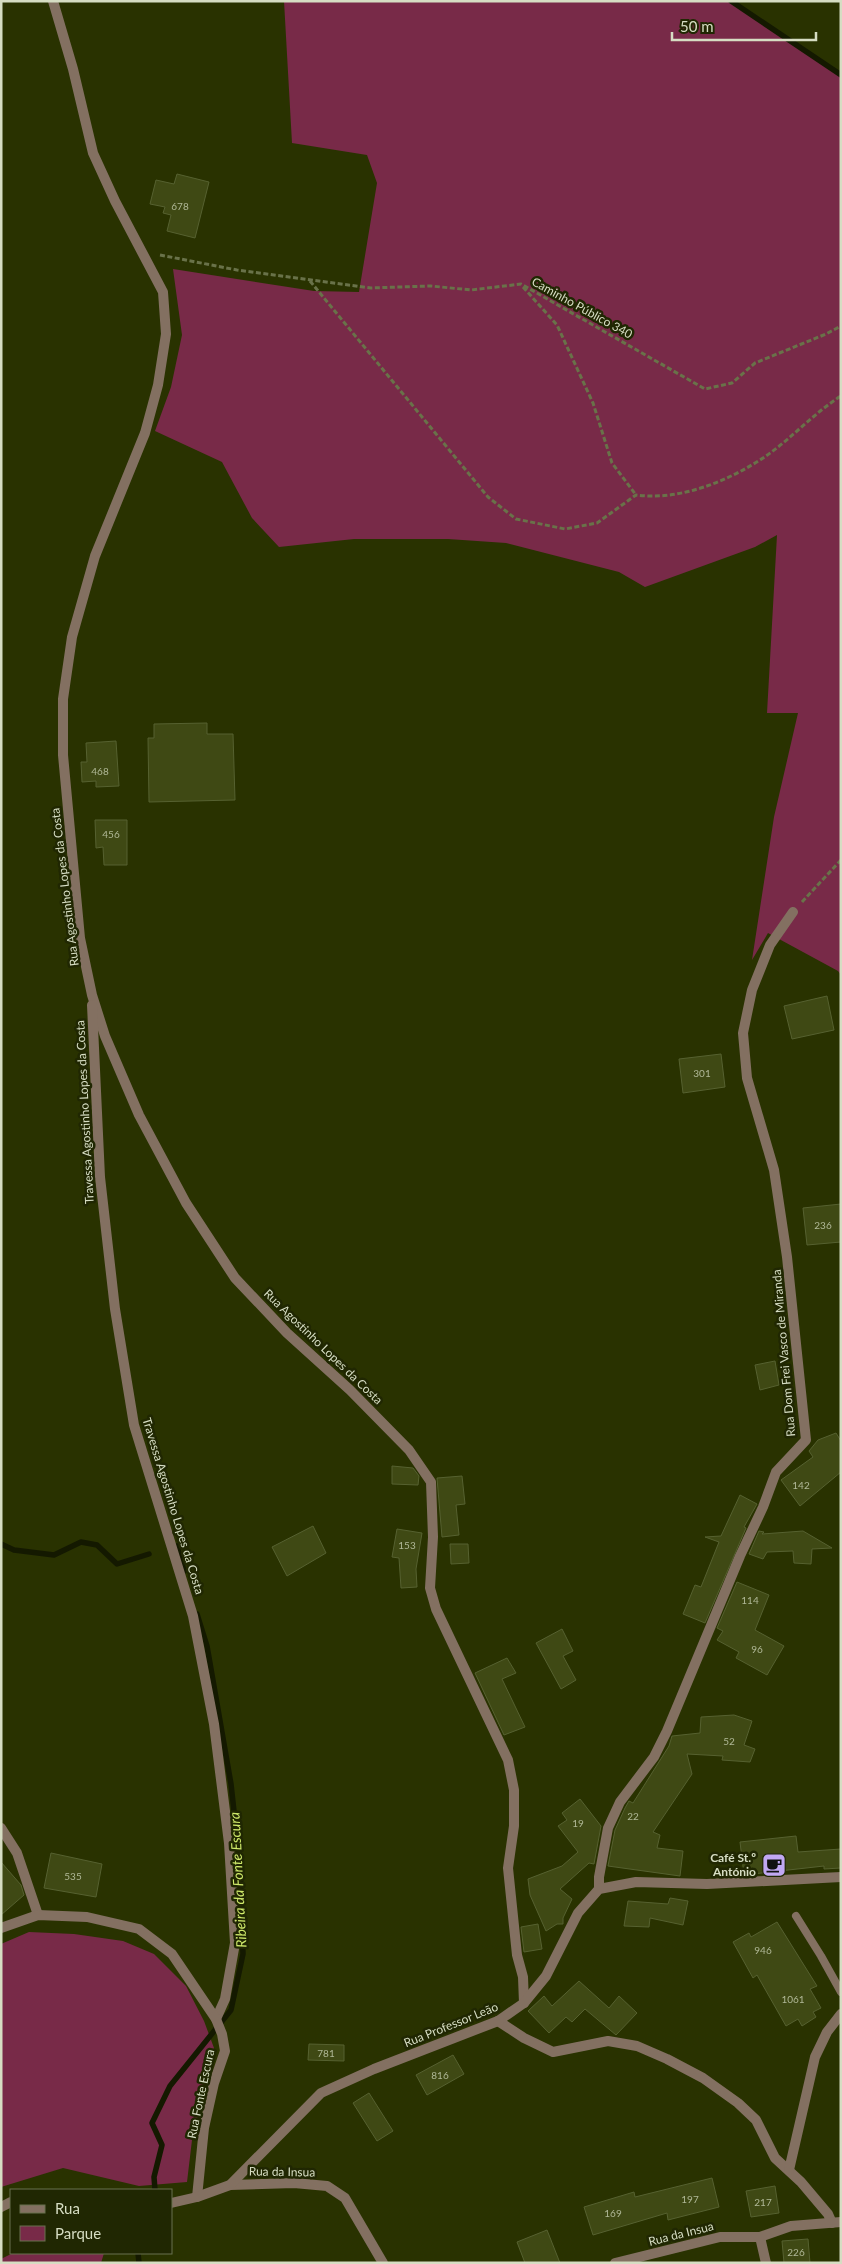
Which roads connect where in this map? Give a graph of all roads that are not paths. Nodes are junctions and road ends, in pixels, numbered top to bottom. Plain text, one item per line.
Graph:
1 (53, 1) edge
2 (793, 912) road end
3 (92, 995) junction
4 (1, 1828) edge
5 (841, 1877) edge
6 (599, 1889) junction
7 (38, 1915) junction
8 (796, 1916) dead end
9 (1, 1928) edge
10 (841, 1992) edge
11 (524, 2003) junction
12 (841, 2014) edge
13 (216, 2019) junction
14 (498, 2022) junction
15 (789, 2170) junction
16 (230, 2184) junction
17 (197, 2197) junction
18 (173, 2203) edge
19 (836, 2222) edge
20 (760, 2236) junction
21 (383, 2263) edge
22 (615, 2263) edge
23 (766, 2263) edge

1 - 3 street, Rua Agostinho Lopes da Costa
2 - 6 street, Rua Dom Frei Vasco de Miranda
3 - 11 street, Rua Agostinho Lopes da Costa
3 - 13 street, Travessa Agostinho Lopes da Costa
4 - 7 street
5 - 6 street
6 - 11 street, Rua Professor Leão
7 - 9 street, Rua Fonte Escura
7 - 13 street, Rua Fonte Escura
8 - 10 lane
11 - 14 street, Rua Professor Leão
12 - 15 street
13 - 17 street, Rua Fonte Escura
14 - 15 street
14 - 16 street, Rua Professor Leão
15 - 19 street
16 - 17 street, Rua Professor Leão
16 - 21 street, Rua da Insua
17 - 18 street, Rua Professor Leão
19 - 20 street, Rua da Insua
20 - 22 street, Rua da Insua
20 - 23 street

